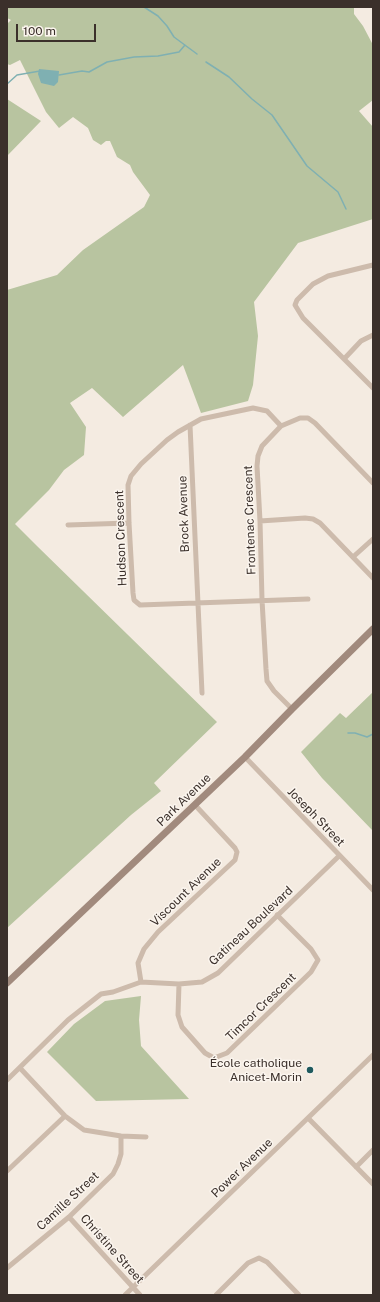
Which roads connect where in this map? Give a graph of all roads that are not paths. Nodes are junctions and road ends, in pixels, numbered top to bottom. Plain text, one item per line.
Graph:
1 (373, 265) edge
2 (373, 335) edge
3 (344, 359) junction
4 (373, 388) edge
5 (190, 425) junction
6 (282, 426) junction
7 (373, 483) edge
8 (260, 521) junction
9 (129, 523) junction
10 (68, 525) dead end
11 (373, 539) edge
12 (353, 557) junction
13 (373, 578) edge
14 (308, 599) dead end
15 (262, 600) junction
16 (197, 602) junction
17 (373, 629) edge
18 (202, 693) dead end
19 (292, 709) junction
20 (245, 757) junction
21 (195, 805) junction
22 (339, 856) junction
23 (373, 890) edge
24 (277, 915) junction
25 (141, 982) junction
26 (7, 983) edge
27 (179, 984) junction
28 (373, 1055) edge
29 (20, 1068) junction
30 (7, 1080) edge
31 (65, 1116) junction
32 (308, 1118) junction
33 (121, 1136) junction
34 (146, 1138) dead end
35 (373, 1150) edge
36 (356, 1167) junction
37 (7, 1171) edge
38 (373, 1184) edge
39 (69, 1217) junction
40 (7, 1268) edge
41 (132, 1288) junction
42 (125, 1295) edge
43 (140, 1295) edge
44 (216, 1295) edge
45 (299, 1295) edge

1 - 3 street
2 - 3 street
3 - 4 street
5 - 6 street, Hudson Crescent
5 - 9 street, Hudson Crescent
5 - 16 street, Brock Avenue
6 - 7 street, Frontenac Crescent
6 - 8 street, Frontenac Crescent
8 - 12 street
8 - 15 street, Frontenac Crescent
9 - 10 street
9 - 16 street, Hudson Crescent
11 - 12 street
12 - 13 street
14 - 15 street, Hudson Crescent
15 - 16 street, Hudson Crescent
15 - 19 street, Frontenac Crescent
16 - 18 street, Brock Avenue
17 - 19 street, Park Avenue
19 - 20 street, Park Avenue
20 - 21 street, Park Avenue
20 - 22 street, Joseph Street
21 - 25 street, Viscount Avenue
21 - 26 street, Park Avenue
22 - 23 street, Joseph Street
22 - 24 street, Gatineau Boulevard
24 - 27 street, Gatineau Boulevard
24 - 27 street, Timcor Crescent
25 - 27 street, Gatineau Boulevard
25 - 29 street, Gatineau Boulevard
28 - 32 street, Power Avenue
29 - 30 street, Gatineau Boulevard
29 - 31 street
31 - 33 street
31 - 37 street
32 - 36 street
32 - 41 street, Power Avenue
33 - 34 street
33 - 39 street, Camille Street
35 - 36 street
36 - 38 street
39 - 40 street, Camille Street
39 - 41 street, Christine Street
41 - 42 street, Power Avenue
41 - 43 street, Christine Street
44 - 45 street

